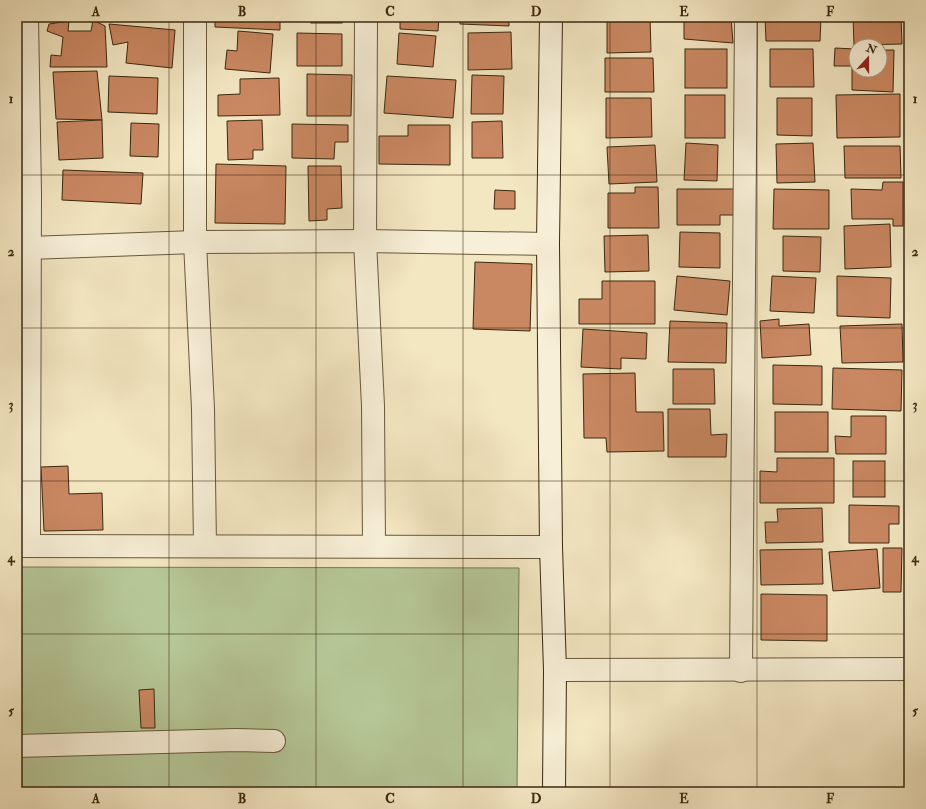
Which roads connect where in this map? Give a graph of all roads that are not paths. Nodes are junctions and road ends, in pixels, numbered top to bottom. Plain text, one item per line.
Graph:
1 (27, 17) edge
2 (195, 17) edge
3 (366, 17) edge
4 (550, 17) edge
5 (746, 17) edge
6 (22, 55) edge
7 (23, 193) edge
8 (365, 241) junction
9 (195, 242) junction
10 (548, 244) junction
11 (29, 248) junction
12 (23, 546) edge
13 (205, 546) junction
14 (374, 546) junction
15 (551, 547) junction
16 (909, 669) edge
17 (555, 670) junction
18 (741, 671) junction
19 (274, 741) dead end
20 (17, 746) edge
21 (554, 792) edge

1 - 6 street
2 - 9 street
3 - 8 street
4 - 10 street
5 - 18 street
6 - 7 street
7 - 11 street
8 - 9 street
8 - 10 street
8 - 14 street
9 - 11 street
9 - 13 street
10 - 15 street
11 - 12 street
12 - 13 street
13 - 14 street
14 - 15 street
15 - 17 street
16 - 18 street
17 - 18 street
17 - 21 street
19 - 20 street

